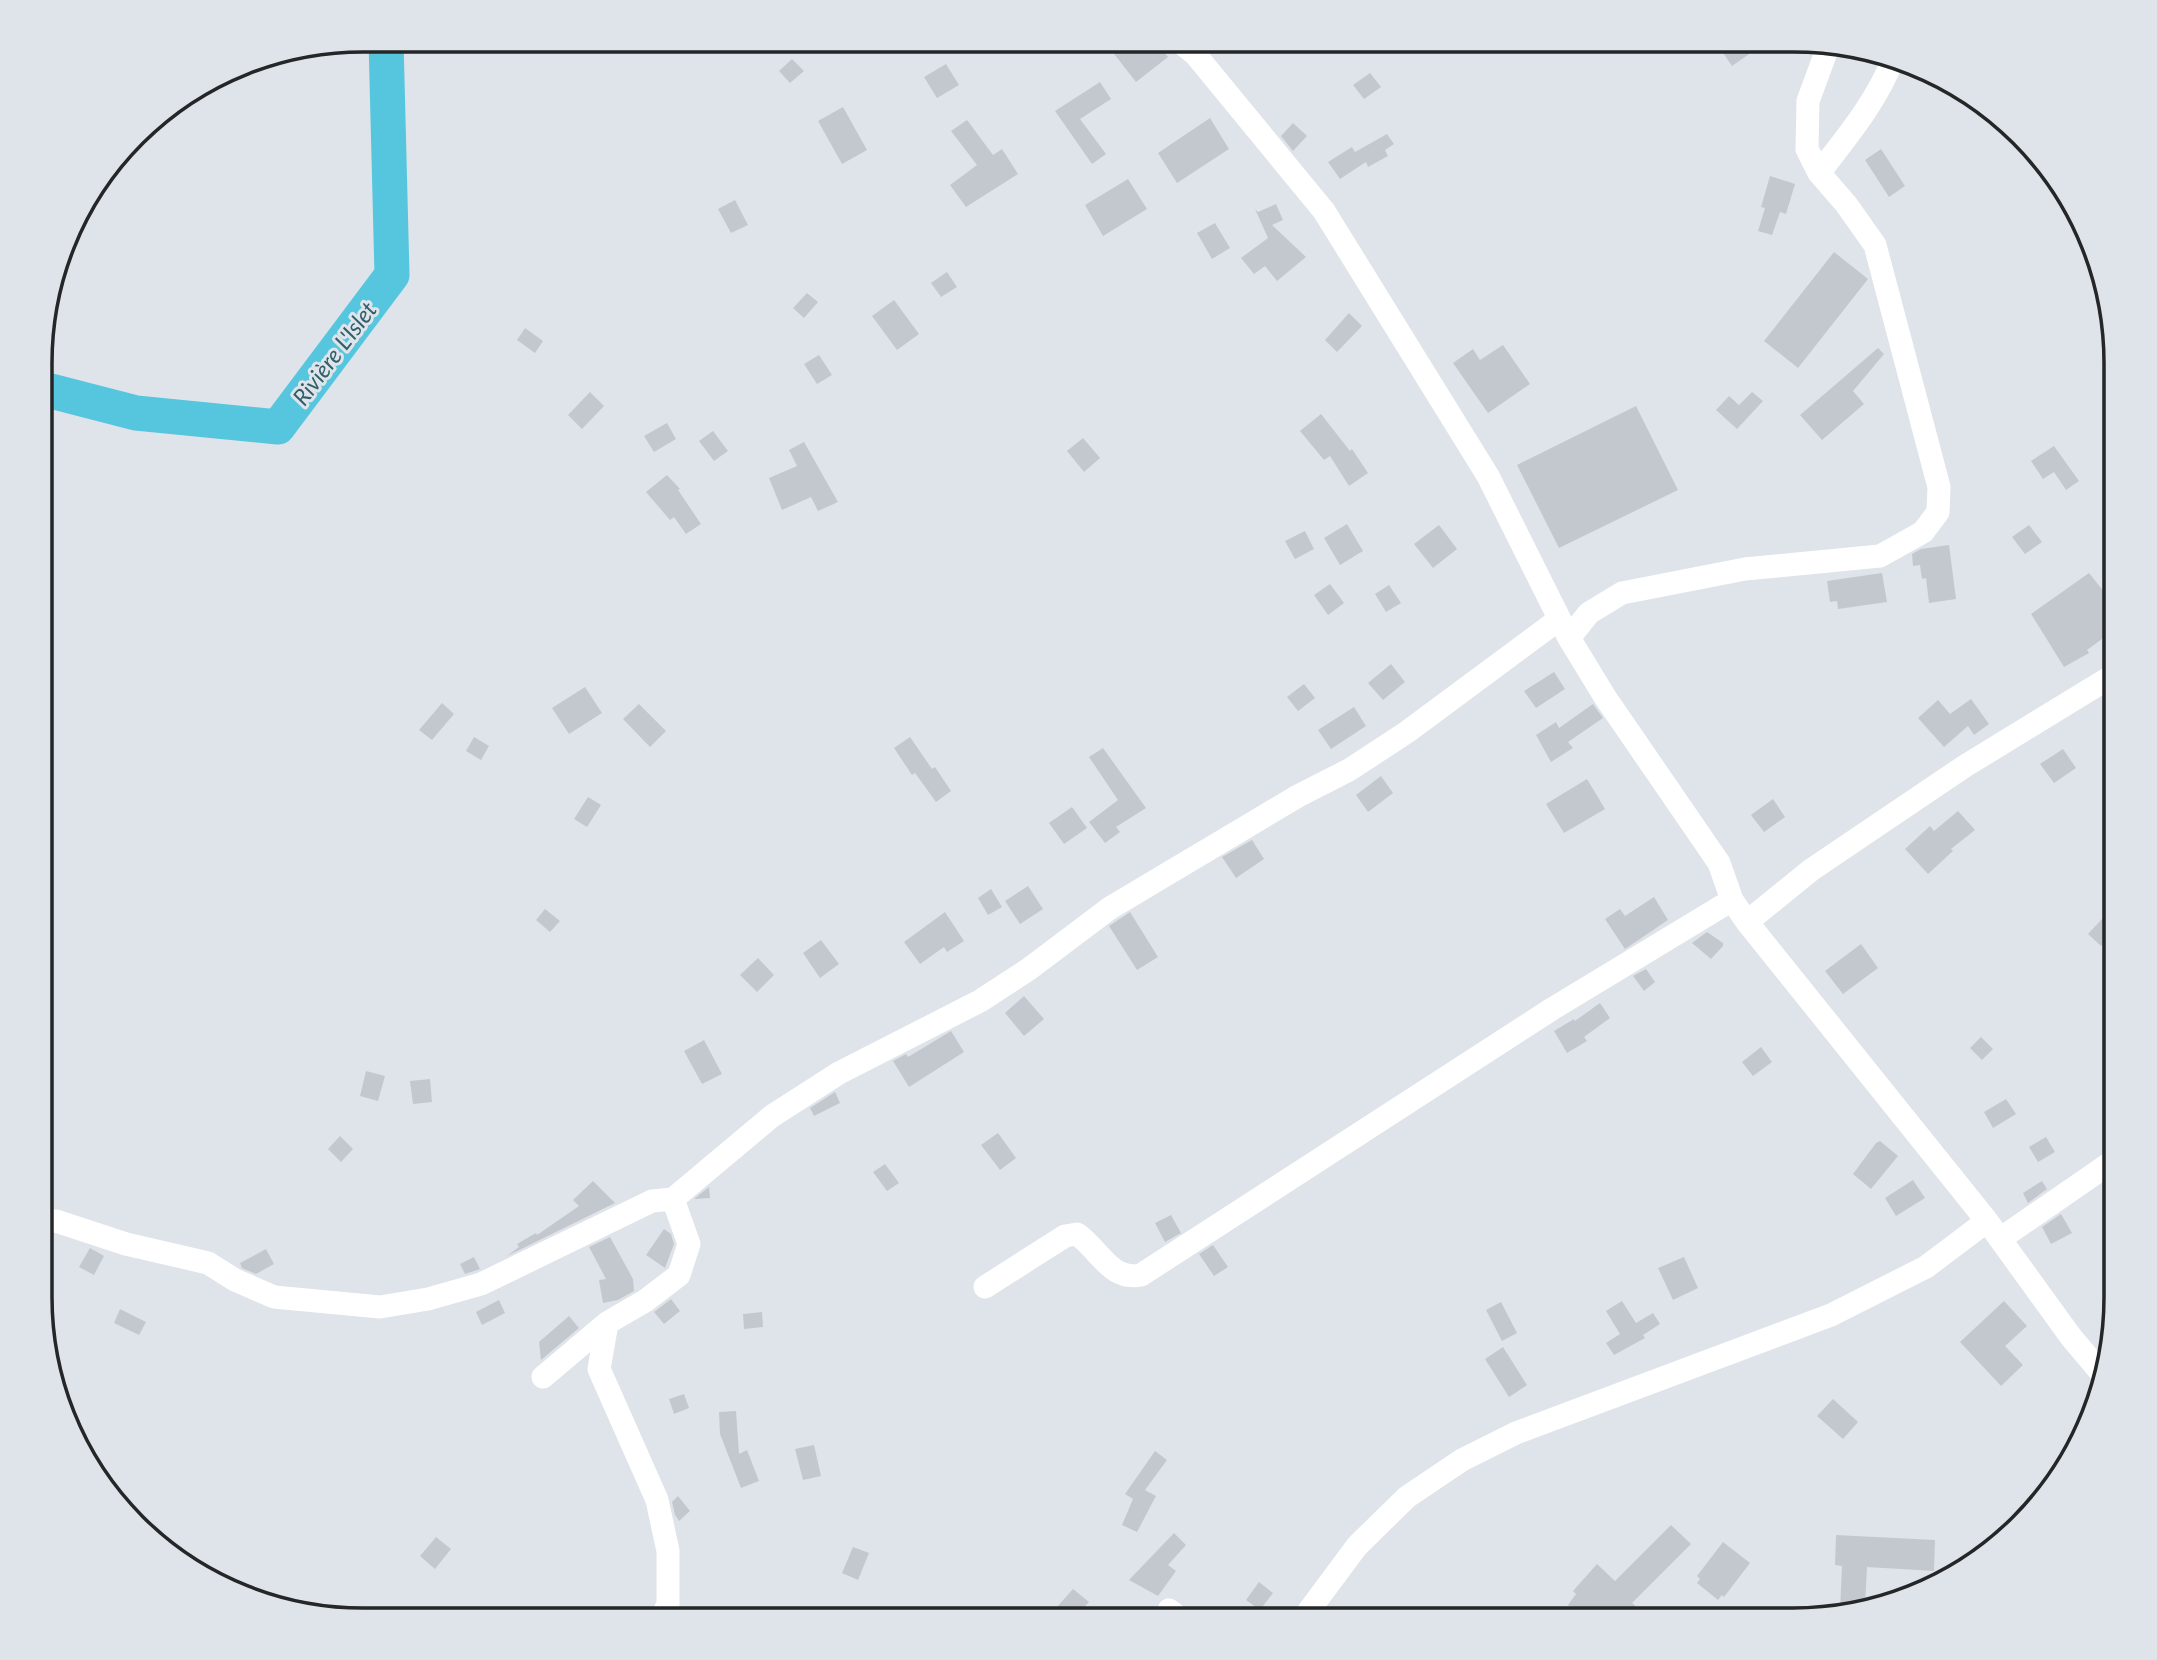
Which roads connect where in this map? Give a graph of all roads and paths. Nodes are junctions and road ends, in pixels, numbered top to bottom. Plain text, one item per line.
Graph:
1 (1192, 52) edge
2 (1825, 54) edge
3 (1890, 68) edge
4 (1819, 173) junction
5 (1564, 629) junction
6 (2104, 680) edge
7 (1732, 900) junction
8 (1746, 922) junction
9 (2104, 1166) edge
10 (673, 1199) junction
11 (56, 1221) dead end
12 (1994, 1230) junction
13 (985, 1287) dead end
14 (607, 1323) junction
15 (2096, 1367) edge
16 (543, 1377) dead end
17 (666, 1608) edge
18 (1310, 1608) edge

1 - 5 street
2 - 4 street
3 - 4 street
4 - 5 street
5 - 7 street
5 - 10 street
6 - 8 street
7 - 8 street
7 - 13 street
8 - 12 street
9 - 12 street
10 - 11 street
10 - 14 street
12 - 15 street
12 - 18 street
14 - 16 street
14 - 17 street

